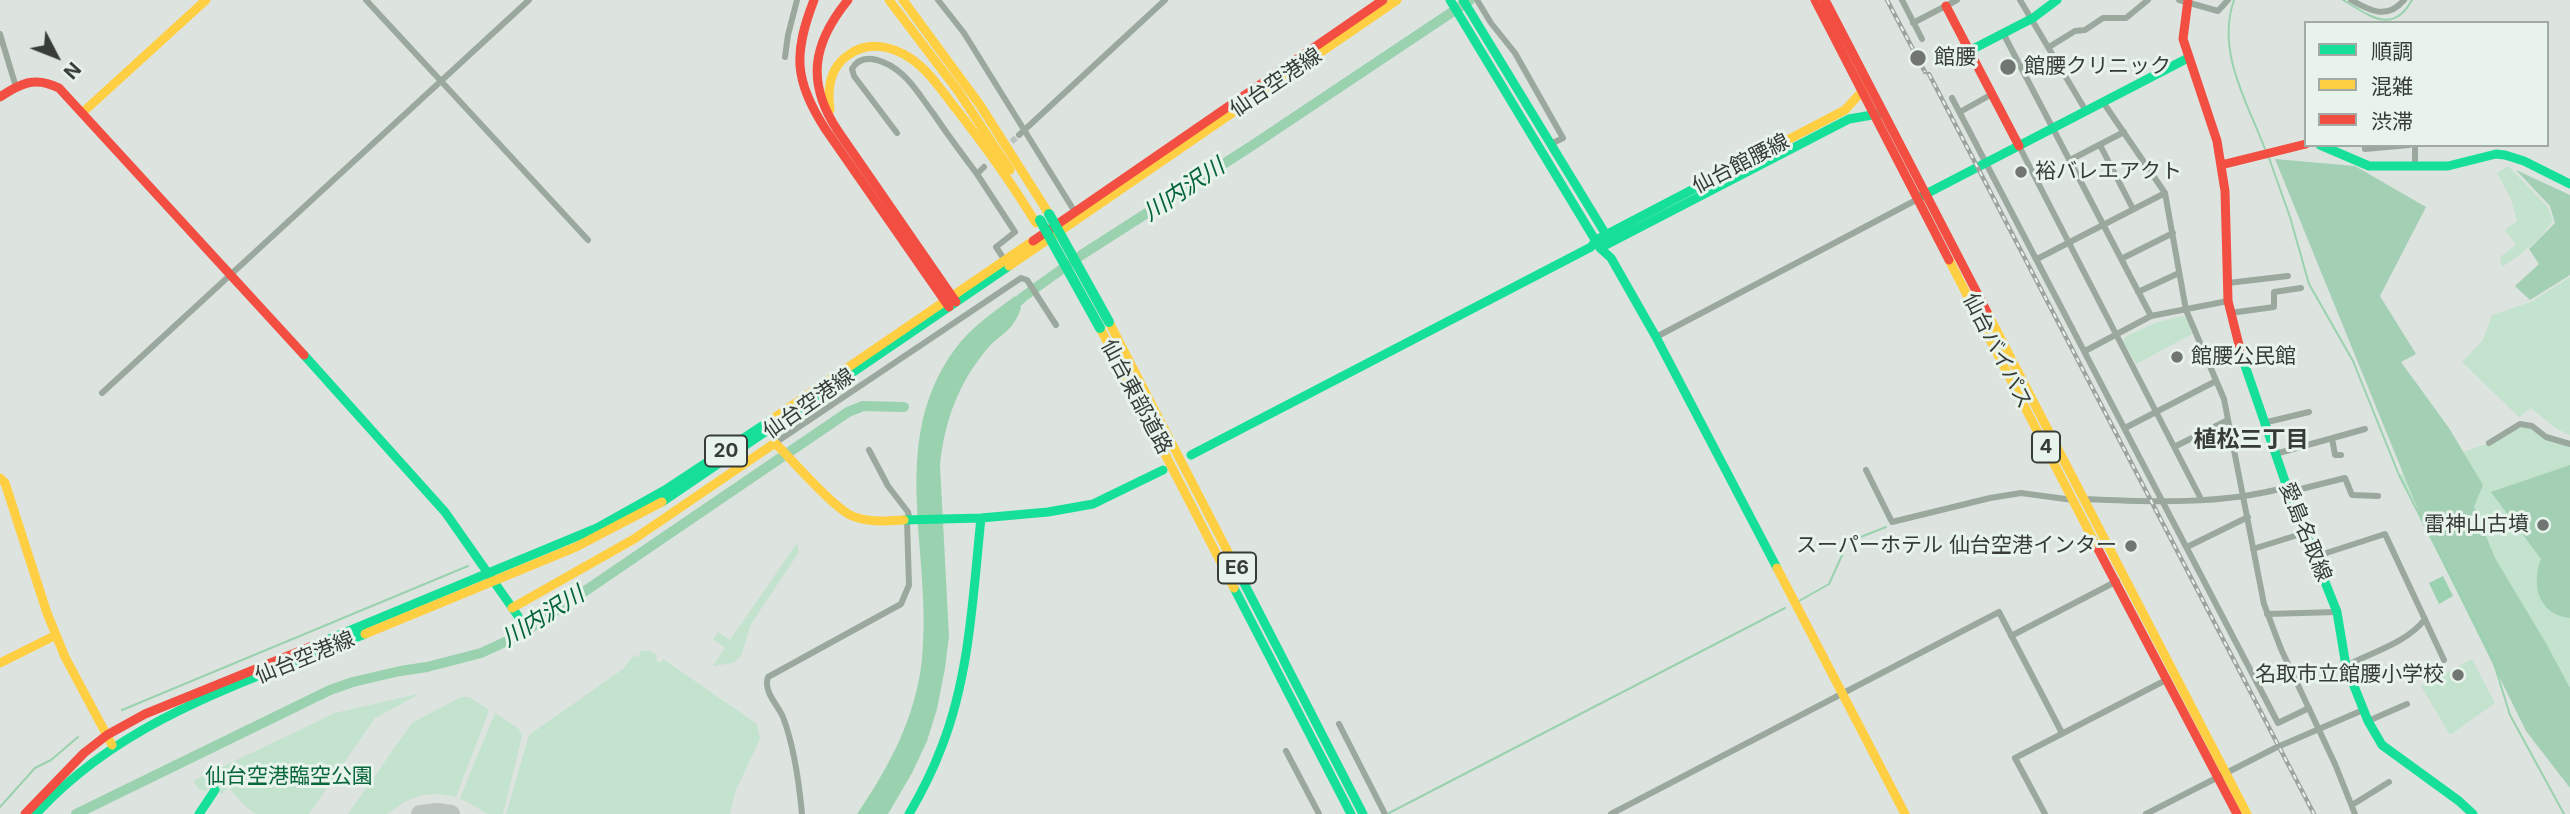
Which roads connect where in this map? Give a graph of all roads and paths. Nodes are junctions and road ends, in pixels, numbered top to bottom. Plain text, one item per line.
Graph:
1 (206, 0) edge
2 (366, 0) edge
3 (529, 0) edge
4 (797, 0) edge
5 (814, 0) edge
6 (838, 0) edge
7 (848, 0) edge
8 (889, 0) edge
9 (903, 0) edge
10 (910, 0) edge
11 (938, 0) edge
12 (1165, 0) edge
13 (1383, 0) edge
14 (1397, 0) edge
15 (1477, 0) edge
16 (1815, 0) edge
17 (1825, 0) edge
18 (1902, 0) edge
19 (1957, 0) edge
20 (2020, 0) edge
21 (2057, 0) edge
22 (2148, 0) edge
23 (2228, 0) edge
24 (2351, 0) edge
25 (2404, 0) edge
26 (1455, 1) edge
27 (2184, 1) edge
28 (1945, 3) edge
29 (2381, 17) edge
30 (2033, 18) junction
31 (1913, 23) junction
32 (1481, 28) junction
33 (2003, 33) junction
34 (0, 34) edge
35 (1922, 39) dead end
36 (936, 43) junction
37 (2049, 47) junction
38 (1969, 51) junction
39 (785, 57) dead end
40 (2188, 58) junction
41 (441, 82) junction
42 (16, 87) junction
43 (1866, 88) junction
44 (1, 92) edge
45 (1992, 94) junction
46 (1952, 98) dead end
47 (2103, 102) junction
48 (814, 108) junction
49 (2086, 111) junction
50 (1960, 112) junction
51 (82, 113) junction
52 (1879, 113) junction
53 (831, 117) junction
54 (2053, 129) junction
55 (1022, 132) junction
56 (2124, 132) junction
57 (897, 133) dead end
58 (1551, 144) junction
59 (2304, 144) edge
60 (2100, 145) junction
61 (2019, 146) junction
62 (2325, 147) edge
63 (2365, 147) edge
64 (2387, 147) edge
65 (2415, 147) edge
66 (2070, 160) junction
67 (1987, 163) junction
68 (2221, 165) junction
69 (2415, 166) junction
70 (984, 167) dead end
71 (977, 174) junction
72 (2570, 184) edge
73 (2165, 193) junction
74 (1922, 197) junction
75 (2133, 209) junction
76 (1075, 212) junction
77 (1042, 219) junction
78 (2103, 225) junction
79 (2173, 233) junction
80 (588, 240) dead end
81 (2070, 242) junction
82 (1601, 243) junction
83 (1004, 259) junction
84 (2037, 259) junction
85 (2121, 259) junction
86 (2179, 274) junction
87 (231, 275) junction
88 (2288, 276) dead end
89 (2228, 283) junction
90 (2301, 288) dead end
91 (2138, 292) junction
92 (950, 301) junction
93 (2229, 307) junction
94 (2186, 310) junction
95 (2151, 316) junction
96 (1104, 325) junction
97 (1056, 326) dead end
98 (2118, 334) junction
99 (1656, 337) junction
100 (2085, 351) junction
101 (2216, 381) junction
102 (102, 393) dead end
103 (2157, 412) junction
104 (2309, 412) dead end
105 (2228, 420) junction
106 (2263, 423) junction
107 (2125, 428) junction
108 (2365, 429) dead end
109 (2332, 438) junction
110 (2489, 443) dead end
111 (2570, 444) edge
112 (777, 445) junction
113 (2176, 446) junction
114 (869, 450) dead end
115 (2275, 454) junction
116 (2342, 455) dead end
117 (1191, 456) dead end
118 (1163, 470) dead end
119 (1866, 470) dead end
120 (0, 478) edge
121 (2288, 489) junction
122 (2378, 496) dead end
123 (2244, 497) junction
124 (2201, 499) junction
125 (2079, 500) junction
126 (2163, 500) junction
127 (2248, 517) junction
128 (981, 518) junction
129 (909, 521) junction
130 (2305, 533) junction
131 (2187, 547) junction
132 (2253, 549) junction
133 (2314, 557) junction
134 (491, 579) junction
135 (2117, 581) junction
136 (2337, 612) junction
137 (2267, 614) junction
138 (2424, 619) junction
139 (56, 635) junction
140 (2011, 636) junction
141 (2444, 660) dead end
142 (0, 663) edge
143 (2346, 666) junction
144 (2166, 680) junction
145 (1842, 693) junction
146 (2407, 704) dead end
147 (2309, 708) junction
148 (2366, 715) junction
149 (1339, 724) dead end
150 (2319, 729) junction
151 (2062, 733) junction
152 (109, 740) junction
153 (1286, 751) dead end
154 (2222, 775) junction
155 (2389, 782) dead end
156 (215, 790) dead end
157 (2352, 805) junction
158 (38, 812) edge
159 (2043, 813) edge
160 (25, 814) edge
161 (199, 814) edge
162 (802, 814) edge
163 (909, 814) edge
164 (1320, 814) edge
165 (1351, 814) edge
166 (1363, 814) edge
167 (1385, 814) edge
168 (1611, 814) edge
169 (1905, 814) edge
170 (2146, 814) edge
171 (2237, 814) edge
172 (2247, 814) edge
173 (2356, 814) edge
174 (2473, 814) edge

1 - 51 main road
2 - 41 street
3 - 41 street
4 - 39 street
5 - 48 main road
6 - 48 main road
7 - 53 main road
8 - 77 main road, 仙台東部道路 / E6
9 - 36 main road, 仙台東部道路 / E6
10 - 36 main road
11 - 55 street
12 - 55 street
13 - 76 main road, 仙台空港線 / 20
14 - 92 main road, 仙台空港線 / 20
15 - 32 street
16 - 43 main road, 仙台バイパス / 4
17 - 43 main road, 仙台バイパス / 4
18 - 31 street
19 - 28 street
20 - 30 street
21 - 30 main road
22 - 37 street
23 - 27 street
24 - 29 street
25 - 29 street
26 - 32 main road
27 - 40 main road, 愛島名取線
28 - 31 street
28 - 38 main road
30 - 33 main road
30 - 37 street
31 - 35 street
32 - 58 main road
32 - 58 street
32 - 82 main road
33 - 38 main road
33 - 54 street
34 - 42 street
36 - 77 main road, 仙台東部道路 / E6
37 - 49 street
38 - 45 main road
40 - 47 main road
40 - 68 main road, 愛島名取線
41 - 80 street
41 - 87 street
42 - 44 main road
42 - 51 main road
43 - 52 main road, 仙台バイパス / 4
43 - 82 main road, 仙台館腰線
45 - 50 street
45 - 61 main road
46 - 50 street
47 - 49 main road
47 - 56 street
48 - 92 main road
49 - 54 main road
50 - 67 street
51 - 87 main road
52 - 74 main road, 仙台バイパス / 4
52 - 82 main road, 仙台館腰線
53 - 77 main road
53 - 92 main road
54 - 61 main road
54 - 66 street
55 - 76 street
56 - 60 street
56 - 73 street
57 - 71 street
58 - 82 main road
59 - 68 main road
60 - 66 street
60 - 75 street
61 - 67 main road
61 - 81 street
62 - 69 main road
63 - 64 street
65 - 69 street
66 - 78 street
67 - 74 main road
67 - 84 street
68 - 89 main road, 愛島名取線
69 - 72 main road
70 - 71 street
71 - 83 street
73 - 75 street
73 - 79 street
74 - 99 street
74 - 125 main road, 仙台バイパス / 4
75 - 78 street
76 - 83 main road, 仙台空港線 / 20
77 - 96 main road, 仙台東部道路 / E6, bridge
77 - 96 main road, 仙台東部道路 / E6, bridge
78 - 81 street
78 - 85 street
79 - 85 street
79 - 86 street
81 - 84 street
81 - 98 street
82 - 99 main road
82 - 117 main road
83 - 92 main road, 仙台空港線 / 20
84 - 100 street
85 - 91 street
86 - 91 street
86 - 94 street
87 - 102 street
87 - 134 main road
88 - 89 street
89 - 93 main road, 愛島名取線
90 - 93 street
91 - 95 street
92 - 134 main road, 仙台空港線 / 20
93 - 94 street
93 - 106 main road, 愛島名取線
94 - 95 street
94 - 101 street
95 - 98 street
96 - 165 main road, 仙台東部道路 / E6
96 - 166 main road, 仙台東部道路 / E6
97 - 112 street
98 - 100 street
98 - 103 street
99 - 145 main road
100 - 107 street
101 - 103 street
101 - 105 street
103 - 107 street
103 - 113 street
104 - 106 street
105 - 113 street
105 - 123 street
106 - 115 main road, 愛島名取線
107 - 126 street
108 - 109 street
109 - 115 street
109 - 116 street
110 - 111 street
112 - 129 main road
112 - 134 main road
113 - 124 street
114 - 129 street
115 - 121 main road, 愛島名取線
118 - 128 main road
119 - 125 street
120 - 139 main road
121 - 122 street
121 - 123 street
121 - 130 main road, 愛島名取線
123 - 124 street
123 - 127 street
124 - 126 street
125 - 126 street
125 - 135 main road, 仙台バイパス / 4
125 - 154 main road, 仙台バイパス / 4
126 - 131 street
127 - 131 street
127 - 132 street
128 - 129 main road
128 - 163 main road
129 - 162 street
130 - 132 street
130 - 133 main road, 愛島名取線
131 - 147 street
132 - 137 street
133 - 136 main road, 愛島名取線
133 - 138 street
134 - 152 main road, 仙台空港線 / 20
135 - 140 street
135 - 144 main road, 仙台バイパス / 4
136 - 137 street
136 - 143 main road, 愛島名取線
137 - 147 street
138 - 141 street
138 - 143 street
139 - 142 main road
139 - 152 main road
140 - 145 street
140 - 151 street
143 - 148 main road, 愛島名取線
144 - 151 street
144 - 154 main road, 仙台バイパス / 4
145 - 168 street
145 - 169 main road
146 - 148 street
147 - 150 street
148 - 150 street
148 - 174 main road, 愛島名取線
149 - 167 street
150 - 154 street
150 - 157 street
151 - 159 street
152 - 158 main road, 仙台空港線 / 20
152 - 160 main road, 仙台空港線 / 20
153 - 164 street
154 - 170 street
154 - 171 main road, 仙台バイパス / 4
154 - 172 main road, 仙台バイパス / 4
155 - 157 street
156 - 161 main road
157 - 173 street

